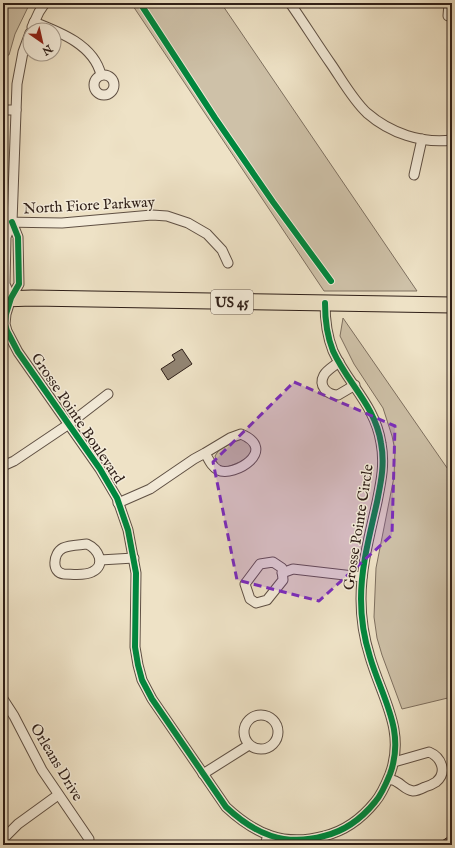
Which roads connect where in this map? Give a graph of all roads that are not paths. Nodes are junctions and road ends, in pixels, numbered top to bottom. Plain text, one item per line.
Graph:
1 (45, 3) edge
2 (290, 3) edge
3 (449, 3) edge
4 (448, 16) dead end
5 (35, 22) edge
6 (62, 34) edge
7 (22, 61) edge
8 (101, 75) dead end
9 (3, 110) edge
10 (16, 110) junction
11 (422, 139) junction
12 (452, 140) edge
13 (414, 175) dead end
14 (8, 222) edge
15 (228, 263) dead end
16 (7, 299) edge
17 (325, 303) junction
18 (452, 306) edge
19 (339, 362) junction
20 (355, 385) junction
21 (108, 394) dead end
22 (69, 424) junction
23 (205, 453) junction
24 (3, 466) edge
25 (118, 503) junction
26 (134, 558) junction
27 (100, 560) junction
28 (282, 573) junction
29 (362, 577) junction
30 (3, 699) edge
31 (249, 745) dead end
32 (394, 762) junction
33 (203, 774) junction
34 (388, 779) junction
35 (58, 795) junction
36 (268, 835) junction
37 (280, 838) joint
38 (89, 839) dead end
39 (3, 840) edge
40 (294, 842) edge
41 (265, 845) edge

1 - 5 street, Grosse Pointe Boulevard
2 - 11 street
3 - 4 street
6 - 8 street
7 - 10 street, Grosse Pointe Boulevard
9 - 10 street
10 - 14 street, Grosse Pointe Boulevard
11 - 12 street
11 - 13 street
14 - 15 street, North Fiore Parkway
14 - 16 street, Grosse Pointe Boulevard
14 - 16 street, Grosse Pointe Boulevard
16 - 17 main road, US 45
16 - 22 street, Grosse Pointe Boulevard
17 - 18 main road, US 45
17 - 19 street, Grosse Pointe Circle
19 - 20 street, Grosse Pointe Circle
19 - 20 street
20 - 29 street, Grosse Pointe Circle
21 - 22 street
22 - 24 street
22 - 25 street, Grosse Pointe Boulevard
23 - 23 street
23 - 25 street
25 - 26 street, Grosse Pointe Boulevard
26 - 27 street
26 - 33 street, Grosse Pointe Boulevard
27 - 27 street
28 - 28 street
28 - 29 street
29 - 32 street, Grosse Pointe Circle
30 - 35 street, Orleans Drive
31 - 33 street
32 - 34 street, Grosse Pointe Circle
32 - 34 street
33 - 36 street, Grosse Pointe Boulevard
34 - 40 street, Grosse Pointe Circle
35 - 38 street, Orleans Drive
35 - 39 street
36 - 37 street, Grosse Pointe Boulevard
36 - 41 street
37 - 40 street, Grosse Pointe Circle

